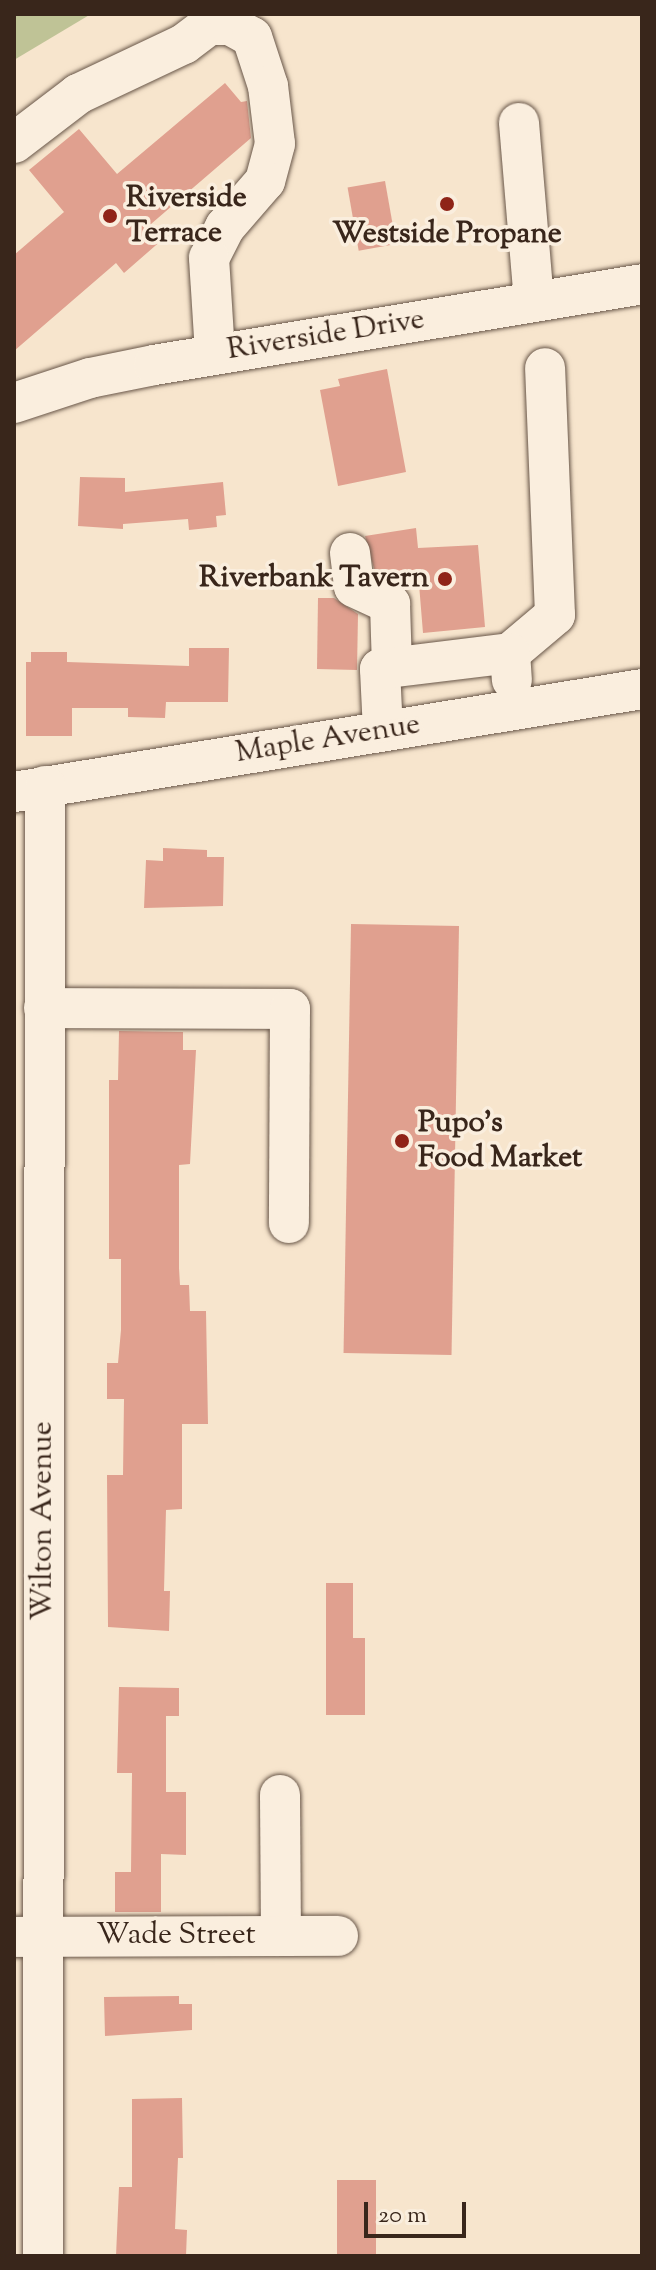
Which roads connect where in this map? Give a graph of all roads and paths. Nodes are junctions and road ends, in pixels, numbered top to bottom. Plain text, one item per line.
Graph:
1 (519, 123) dead end
2 (14, 143) edge
3 (642, 284) edge
4 (534, 301) junction
5 (215, 354) junction
6 (545, 368) dead end
7 (14, 403) edge
8 (350, 553) dead end
9 (510, 653) junction
10 (392, 667) junction
11 (642, 689) edge
12 (515, 710) junction
13 (383, 731) junction
14 (29, 789) edge
15 (44, 1008) junction
16 (289, 1223) dead end
17 (280, 1795) dead end
18 (281, 1936) junction
19 (338, 1936) dead end
20 (29, 1937) edge
21 (43, 2256) edge

1 - 4 street
2 - 5 street
3 - 4 street, Riverside Drive
4 - 5 street, Riverside Drive
5 - 7 street, Riverside Drive
6 - 9 street
8 - 10 street
9 - 10 street
9 - 12 street
10 - 13 street
11 - 12 street, Maple Avenue
12 - 13 street, Maple Avenue
13 - 14 street, Maple Avenue
14 - 15 street, Wilton Avenue
15 - 16 street
15 - 20 street, Wilton Avenue
17 - 18 street
18 - 19 street, Wade Street
18 - 20 street, Wade Street
20 - 21 street, Wilton Avenue

